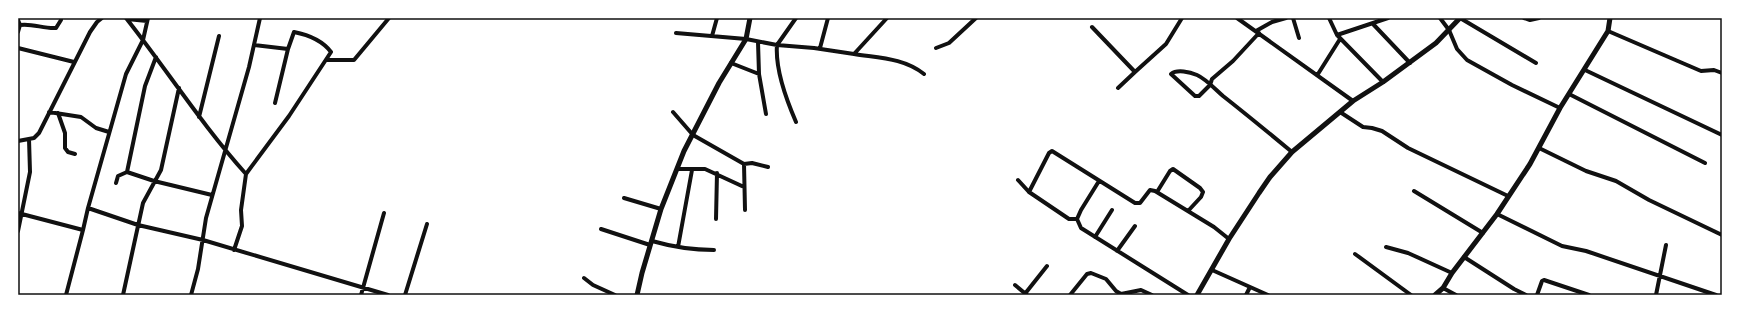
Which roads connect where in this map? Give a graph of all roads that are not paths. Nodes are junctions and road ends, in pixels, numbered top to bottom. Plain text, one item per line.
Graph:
1 (102, 18) edge
2 (126, 18) edge
3 (260, 18) edge
4 (389, 18) edge
5 (717, 18) edge
6 (750, 18) edge
7 (796, 18) edge
8 (828, 18) edge
9 (888, 18) edge
10 (976, 18) edge
11 (1182, 18) edge
12 (1237, 18) edge
13 (1286, 18) edge
14 (1293, 18) edge
15 (1329, 18) edge
16 (1388, 18) edge
17 (1440, 18) edge
18 (1460, 18) edge
19 (1524, 18) edge
20 (1539, 18) edge
21 (1610, 18) edge
22 (148, 19) edge
23 (18, 20) edge
24 (61, 20) dead end
25 (1373, 24) junction
26 (20, 25) junction
27 (1092, 27) dead end
28 (1448, 30) junction
29 (1608, 31) junction
30 (18, 32) edge
31 (1257, 32) junction
32 (676, 33) dead end
33 (1337, 35) junction
34 (219, 36) dead end
35 (712, 36) junction
36 (1299, 38) dead end
37 (746, 39) junction
38 (1340, 39) junction
39 (143, 40) junction
40 (758, 42) junction
41 (254, 45) junction
42 (777, 45) junction
43 (18, 48) edge
44 (820, 48) junction
45 (936, 48) dead end
46 (288, 49) junction
47 (854, 54) junction
48 (156, 57) junction
49 (326, 60) junction
50 (74, 62) junction
51 (731, 63) junction
52 (1410, 63) junction
53 (1536, 63) dead end
54 (1585, 70) junction
55 (1135, 72) junction
56 (1722, 73) edge
57 (758, 74) junction
58 (924, 74) dead end
59 (1318, 74) junction
60 (1383, 82) junction
61 (1210, 85) junction
62 (179, 88) junction
63 (1118, 88) dead end
64 (1569, 94) junction
65 (1353, 101) junction
66 (275, 103) dead end
67 (1560, 108) junction
68 (50, 112) junction
69 (673, 112) dead end
70 (1340, 112) junction
71 (58, 113) junction
72 (766, 114) dead end
73 (199, 117) junction
74 (796, 122) dead end
75 (109, 132) junction
76 (692, 135) junction
77 (1722, 135) edge
78 (29, 139) junction
79 (18, 141) edge
80 (1540, 148) junction
81 (225, 150) junction
82 (1292, 152) junction
83 (75, 154) dead end
84 (1705, 162) dead end
85 (744, 164) junction
86 (768, 167) dead end
87 (677, 169) junction
88 (692, 170) junction
89 (127, 172) junction
90 (717, 173) junction
91 (246, 174) junction
92 (1018, 180) dead end
93 (154, 181) junction
94 (1099, 181) junction
95 (116, 183) dead end
96 (744, 187) junction
97 (1414, 191) dead end
98 (1029, 192) junction
99 (1157, 192) junction
100 (212, 195) junction
101 (1508, 196) junction
102 (624, 198) dead end
103 (88, 208) junction
104 (661, 209) junction
105 (745, 210) dead end
106 (1112, 210) dead end
107 (1188, 211) junction
108 (20, 213) edge
109 (384, 213) dead end
110 (1497, 214) junction
111 (716, 219) dead end
112 (1077, 219) junction
113 (427, 224) dead end
114 (138, 225) junction
115 (1135, 226) dead end
116 (601, 229) dead end
117 (83, 230) junction
118 (18, 231) edge
119 (1483, 233) junction
120 (1722, 235) edge
121 (1095, 237) junction
122 (1229, 239) junction
123 (203, 240) junction
124 (651, 243) junction
125 (1666, 245) dead end
126 (678, 247) junction
127 (1386, 247) dead end
128 (234, 250) junction
129 (714, 250) dead end
130 (1117, 251) junction
131 (1355, 254) dead end
132 (1464, 257) junction
133 (1047, 266) dead end
134 (1212, 270) junction
135 (1452, 273) junction
136 (1660, 277) junction
137 (584, 278) dead end
138 (1015, 285) dead end
139 (1250, 287) junction
140 (363, 288) junction
141 (1443, 288) junction
142 (66, 295) edge
143 (123, 295) edge
144 (191, 295) edge
145 (361, 295) edge
146 (388, 295) edge
147 (405, 295) edge
148 (615, 295) edge
149 (637, 295) edge
150 (1026, 295) edge
151 (1070, 295) edge
152 (1152, 295) edge
153 (1186, 295) edge
154 (1197, 295) edge
155 (1246, 295) edge
156 (1268, 295) edge
157 (1412, 295) edge
158 (1435, 295) edge
159 (1456, 295) edge
160 (1526, 295) edge
161 (1537, 295) edge
162 (1590, 295) edge
163 (1656, 295) edge
164 (1716, 295) edge

1 - 50 street
2 - 22 street
2 - 39 street
3 - 41 street
4 - 49 street
5 - 35 street
6 - 37 street
7 - 42 street
8 - 44 street
9 - 47 street
10 - 45 street
11 - 55 street
12 - 31 street
13 - 31 street
14 - 36 street
15 - 33 street
16 - 25 street
17 - 28 street
18 - 28 street
18 - 53 street
19 - 20 street
21 - 29 street
22 - 39 street
23 - 26 street
24 - 26 street
25 - 33 street
25 - 52 street
26 - 30 street
27 - 55 street
28 - 52 street
28 - 67 street
29 - 54 street
29 - 56 street
31 - 59 street
31 - 61 street
32 - 35 street
33 - 38 street
34 - 73 street
35 - 37 street
37 - 40 street
37 - 51 street
38 - 59 street
38 - 60 street
39 - 48 street
39 - 75 street
40 - 42 street
40 - 57 street
41 - 46 street
41 - 81 street
42 - 44 street
42 - 74 street
43 - 50 street
44 - 47 street
46 - 49 street
46 - 66 street
47 - 58 street
48 - 62 street
48 - 89 street
49 - 91 street
50 - 68 street
51 - 57 street
51 - 76 street
52 - 60 street
54 - 64 street
54 - 77 street
55 - 63 street
57 - 72 street
59 - 65 street
60 - 65 street
61 - 61 street
61 - 82 street
62 - 73 street
62 - 93 street
64 - 67 street
64 - 84 street
65 - 70 street
67 - 80 street
68 - 71 street
68 - 78 street
69 - 76 street
70 - 82 street
70 - 101 street
71 - 75 street
71 - 83 street
73 - 81 street
75 - 103 street
76 - 85 street
76 - 87 street
78 - 79 street
78 - 108 street
80 - 101 street
80 - 120 street
81 - 91 street
81 - 100 street
82 - 122 street
85 - 86 street
85 - 96 street
87 - 88 street
87 - 104 street
88 - 90 street
88 - 126 street
89 - 93 street
89 - 95 street
90 - 96 street
90 - 111 street
91 - 128 street
92 - 98 street
93 - 100 street
93 - 114 street
94 - 98 street
94 - 99 street
94 - 112 street
96 - 105 street
97 - 119 street
98 - 112 street
99 - 107 street
99 - 107 street
100 - 123 street
101 - 110 street
102 - 104 street
103 - 114 street
103 - 117 street
104 - 124 street
106 - 121 street
107 - 122 street
108 - 117 street
108 - 118 street
109 - 140 street
110 - 119 street
110 - 136 street
112 - 121 street
113 - 147 street
114 - 123 street
114 - 143 street
115 - 130 street
116 - 124 street
117 - 142 street
119 - 132 street
121 - 130 street
122 - 134 street
123 - 128 street
123 - 144 street
124 - 126 street
124 - 149 street
125 - 136 street
126 - 129 street
127 - 135 street
128 - 140 street
130 - 153 street
131 - 157 street
132 - 135 street
132 - 160 street
133 - 150 street
134 - 139 street
134 - 154 street
135 - 141 street
136 - 163 street
136 - 164 street
137 - 148 street
138 - 150 street
139 - 155 street
139 - 156 street
140 - 145 street
140 - 146 street
141 - 158 street
141 - 159 street
151 - 152 street
161 - 162 street

